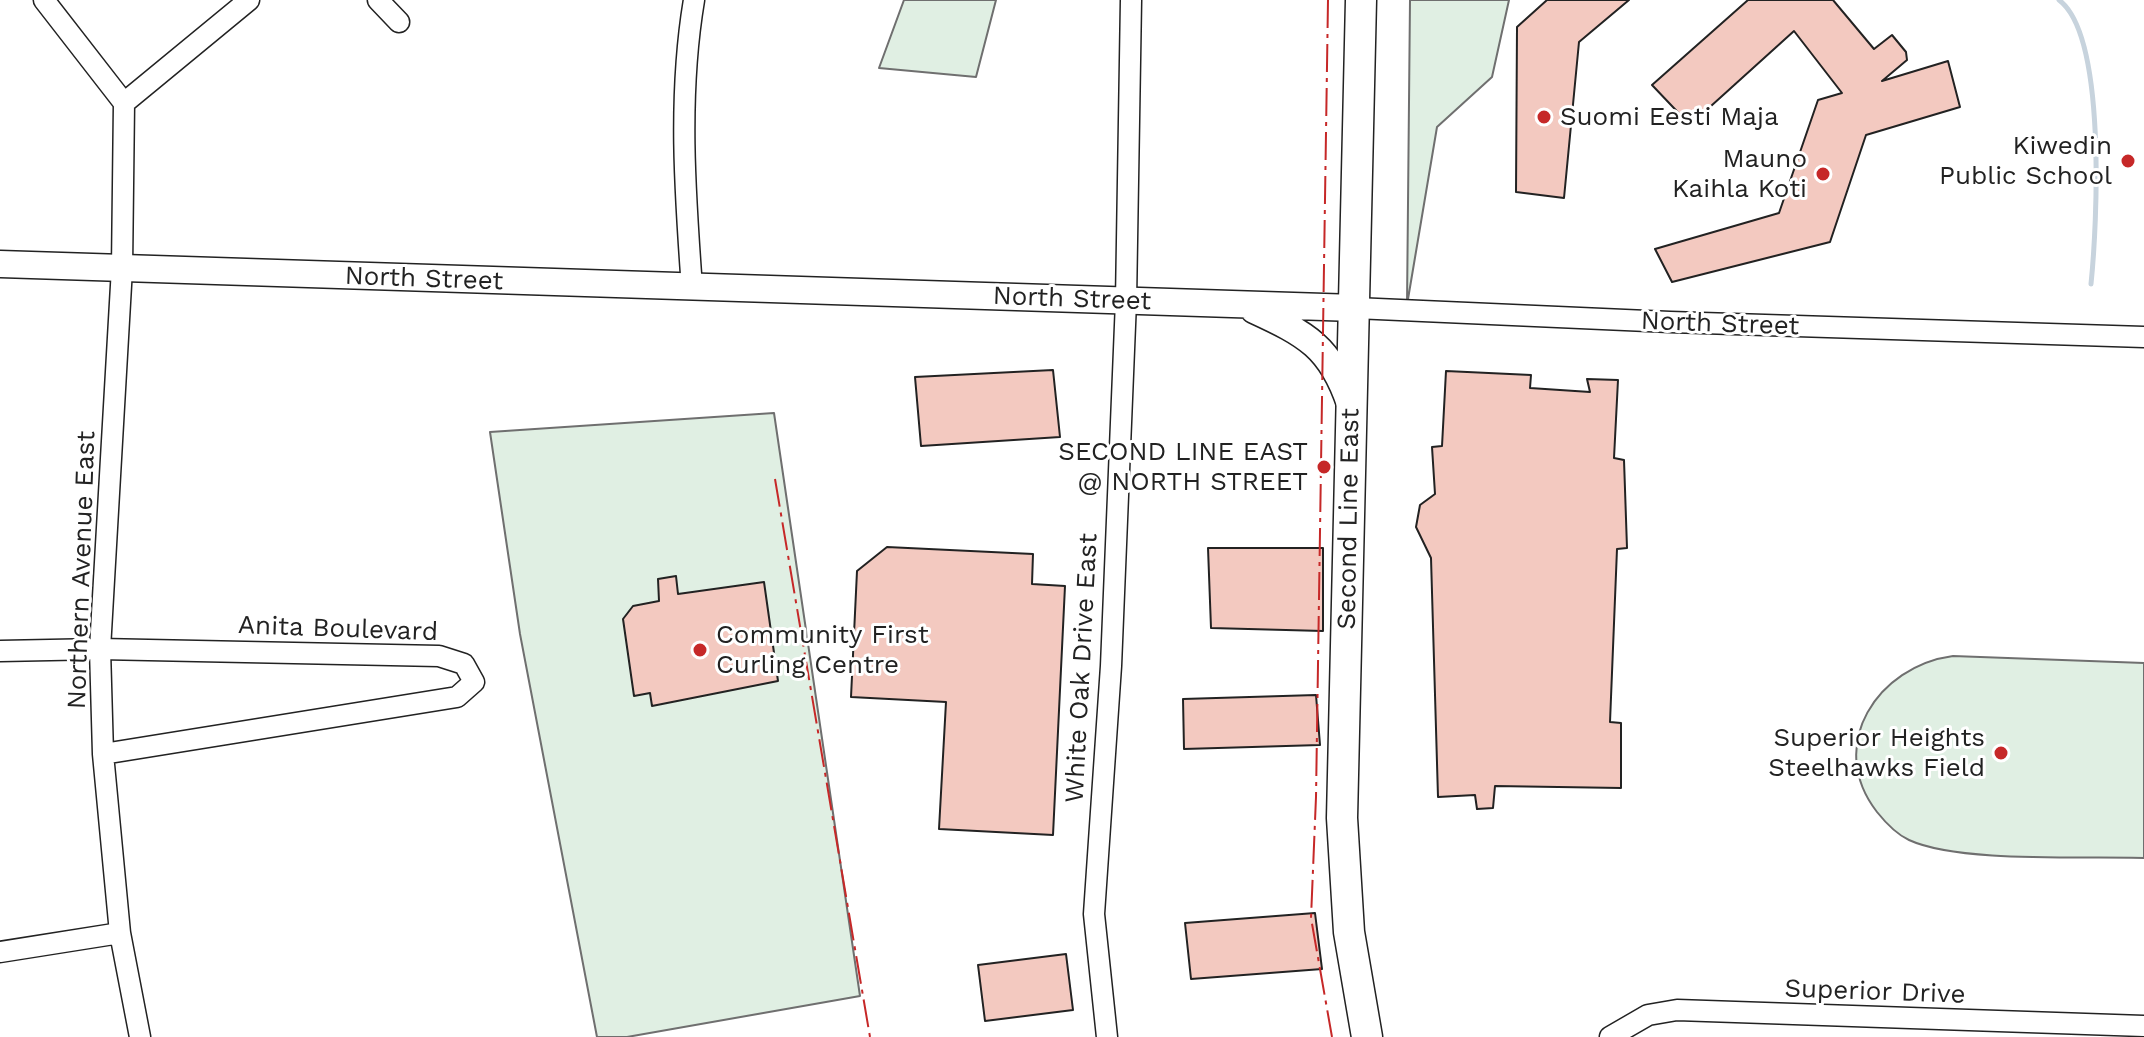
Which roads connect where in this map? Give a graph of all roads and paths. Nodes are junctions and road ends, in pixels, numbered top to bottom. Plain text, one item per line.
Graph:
1 (44, 0) edge
2 (249, 0) edge
3 (378, 0) edge
4 (694, 0) edge
5 (1131, 0) edge
6 (1361, 0) edge
7 (399, 22) dead end
8 (124, 103) junction
9 (0, 264) edge
10 (122, 268) junction
11 (692, 288) junction
12 (1126, 301) junction
13 (1244, 305) junction
14 (1355, 308) junction
15 (2144, 337) edge
16 (1352, 411) junction
17 (100, 649) junction
18 (0, 651) edge
19 (103, 754) junction
20 (120, 933) junction
21 (0, 952) edge
22 (2144, 1026) edge
23 (1858, 1027) edge
24 (2113, 1031) edge
25 (140, 1037) edge
26 (1107, 1037) edge
27 (1367, 1037) edge
28 (1610, 1037) edge

1 - 8 street
2 - 8 street
3 - 7 street
4 - 11 street
5 - 12 street, White Oak Drive East
6 - 14 highway, Second Line East
8 - 10 street, Northern Avenue East
9 - 10 main road, North Street
10 - 11 main road, North Street
10 - 17 street, Northern Avenue East
11 - 12 main road, North Street
12 - 13 main road, North Street
12 - 26 street, White Oak Drive East
13 - 14 main road, North Street
13 - 16 main road
14 - 15 street, North Street
14 - 16 highway, Second Line East
16 - 27 highway, Second Line East
17 - 18 street, Anita Boulevard
17 - 19 street, Northern Avenue East
17 - 19 street, Anita Boulevard
19 - 20 street, Northern Avenue East
20 - 21 street
20 - 25 street, Northern Avenue East
22 - 24 street, Superior Drive
23 - 24 street, Superior Drive
23 - 28 street, Superior Drive

